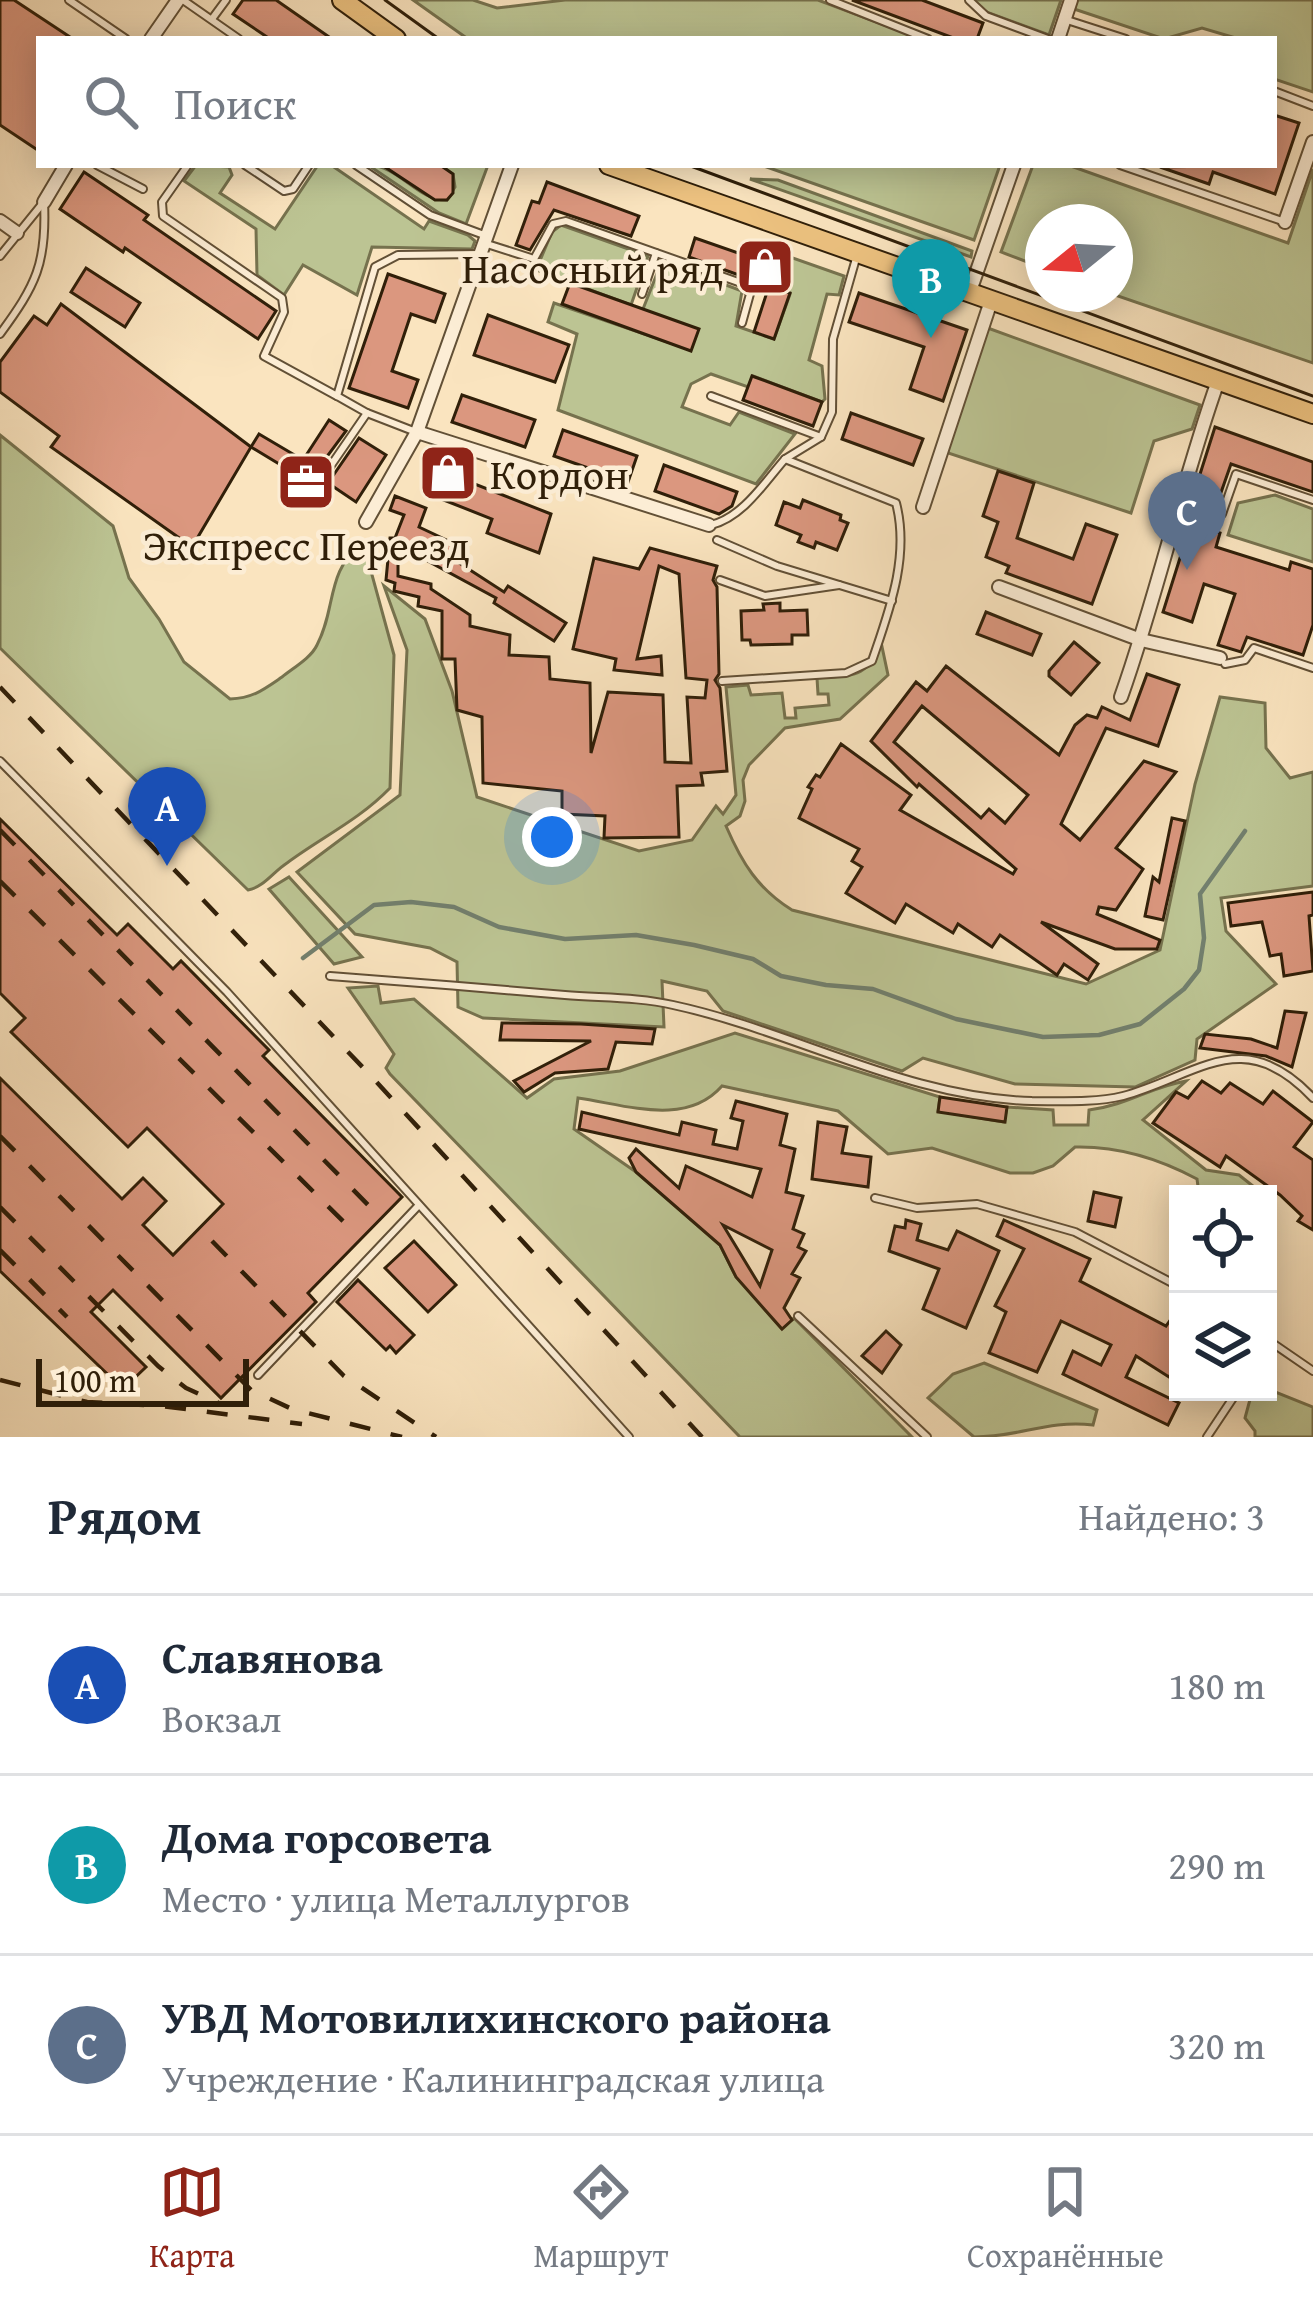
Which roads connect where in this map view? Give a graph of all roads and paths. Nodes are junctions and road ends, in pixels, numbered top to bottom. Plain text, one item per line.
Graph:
1 (69, 0) edge
2 (180, 0) edge
3 (226, 0) edge
4 (342, 0) edge
5 (830, 0) edge
6 (969, 0) edge
7 (1072, 0) edge
8 (212, 20) junction
9 (1065, 20) junction
10 (121, 36) edge
11 (153, 36) edge
12 (235, 36) edge
13 (392, 36) edge
14 (920, 36) edge
15 (1040, 36) edge
16 (1059, 36) edge
17 (1116, 36) edge
18 (1277, 92) edge
19 (1313, 106) edge
20 (1313, 142) edge
21 (64, 168) edge
22 (103, 168) edge
23 (186, 168) edge
24 (250, 168) edge
25 (307, 168) edge
26 (360, 168) edge
27 (511, 168) edge
28 (618, 168) edge
29 (1013, 168) edge
30 (1129, 168) edge
31 (143, 189) dead end
32 (44, 202) junction
33 (0, 221) edge
34 (1285, 222) joint
35 (17, 233) junction
36 (483, 244) junction
37 (858, 251) junction
38 (656, 253) junction
39 (0, 256) edge
40 (970, 291) junction
41 (641, 294) dead end
42 (992, 298) junction
43 (742, 323) dead end
44 (0, 334) edge
45 (1218, 381) junction
46 (338, 396) junction
47 (711, 396) dead end
48 (367, 412) junction
49 (1313, 414) edge
50 (417, 432) junction
51 (821, 437) junction
52 (785, 459) junction
53 (314, 490) dead end
54 (1180, 498) junction
55 (1313, 500) edge
56 (923, 507) dead end
57 (366, 522) dead end
58 (709, 525) joint
59 (717, 540) dead end
60 (720, 580) dead end
61 (843, 585) junction
62 (999, 587) dead end
63 (892, 601) junction
64 (1142, 640) junction
65 (1222, 661) joint
66 (1313, 668) edge
67 (722, 681) dead end
68 (1121, 697) dead end
69 (0, 761) edge
70 (329, 976) dead end
71 (1313, 1098) edge
72 (875, 1198) dead end
73 (418, 1206) junction
74 (1169, 1281) edge
75 (798, 1316) dead end
76 (1277, 1348) edge
77 (1313, 1371) edge
78 (258, 1375) dead end
79 (1231, 1401) edge
80 (628, 1437) edge
81 (927, 1437) edge
82 (1207, 1437) edge

1 - 10 lane
2 - 8 lane
2 - 11 street
3 - 8 lane
4 - 13 main road
5 - 14 lane
6 - 15 lane
7 - 9 street
8 - 12 lane
9 - 16 street
9 - 17 lane
18 - 19 lane
20 - 34 street
21 - 32 street
22 - 31 lane
23 - 46 lane
24 - 25 lane
26 - 36 lane
27 - 36 street
28 - 37 main road
29 - 40 street
30 - 34 lane
32 - 35 lane
32 - 44 lane
33 - 35 street
35 - 39 lane
36 - 38 lane
36 - 46 lane
36 - 50 street
37 - 40 main road
37 - 51 lane
38 - 41 lane
38 - 43 lane
40 - 42 main road
42 - 45 main road
42 - 56 street
45 - 49 main road
45 - 54 street
46 - 48 lane
47 - 51 lane
48 - 50 lane
48 - 53 lane
50 - 57 street
50 - 58 street
51 - 52 lane
52 - 58 lane
52 - 63 lane
54 - 55 lane
54 - 64 street
59 - 61 lane
60 - 61 lane
61 - 63 lane
62 - 64 street
63 - 67 lane
64 - 65 street
64 - 68 street
65 - 66 lane
69 - 73 lane
70 - 71 lane
72 - 74 lane
73 - 78 lane
73 - 80 lane
75 - 81 lane
76 - 77 lane
79 - 82 lane

